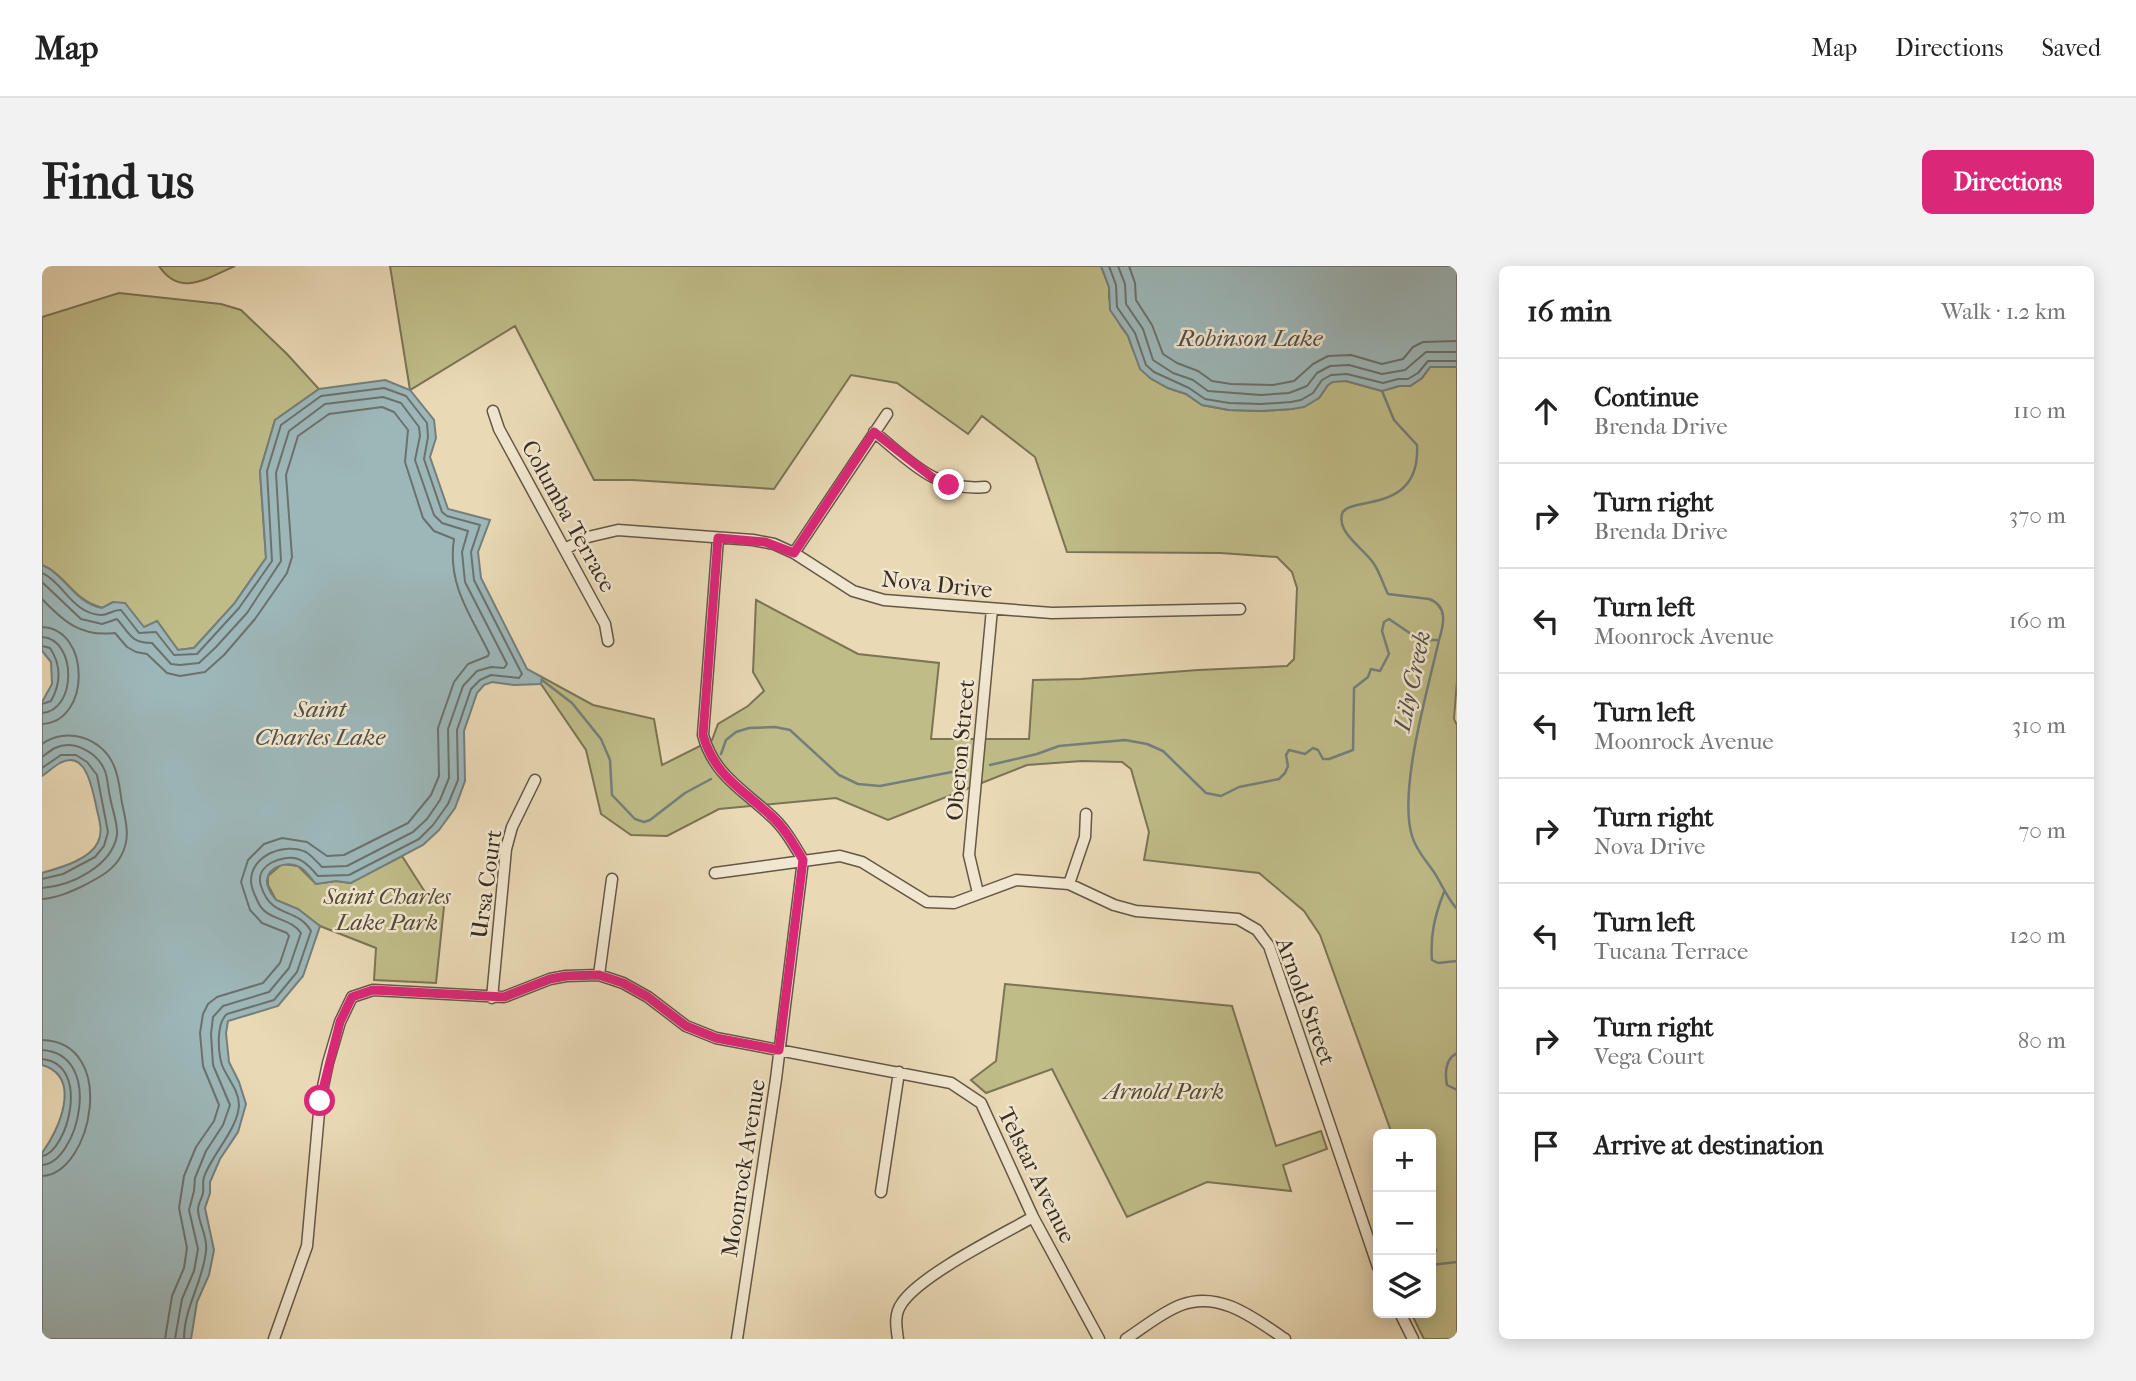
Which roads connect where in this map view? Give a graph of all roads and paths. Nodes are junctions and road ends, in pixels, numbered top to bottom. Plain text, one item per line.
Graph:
1 (493, 411) dead end
2 (887, 414) dead end
3 (874, 432) junction
4 (985, 487) dead end
5 (718, 538) junction
6 (565, 549) junction
7 (794, 553) junction
8 (992, 610) junction
9 (1240, 610) dead end
10 (608, 641) dead end
11 (535, 780) dead end
12 (1086, 814) dead end
13 (803, 860) junction
14 (715, 873) dead end
15 (612, 879) dead end
16 (1069, 884) junction
17 (978, 893) junction
18 (599, 975) junction
19 (492, 998) junction
20 (779, 1050) junction
21 (899, 1072) junction
22 (881, 1192) dead end
23 (1033, 1217) junction
24 (1374, 1255) edge
25 (1402, 1318) edge
26 (274, 1339) edge
27 (737, 1339) edge
28 (898, 1339) edge
29 (1099, 1339) edge
30 (1126, 1339) edge
31 (1285, 1339) edge
32 (1413, 1339) edge

1 - 6 street, Columba Terrace
2 - 3 street
3 - 4 street
3 - 7 street
5 - 6 street, Nova Drive
5 - 7 street, Nova Drive
5 - 13 street
6 - 10 street, Columba Terrace
7 - 8 street, Nova Drive
8 - 9 street, Nova Drive
8 - 17 street, Oberon Street
11 - 19 street, Ursa Court
12 - 16 street
13 - 14 street, Arnold Street
13 - 17 street, Arnold Street
13 - 20 street, Moonrock Avenue
15 - 18 street
16 - 17 street, Arnold Street
16 - 24 street, Arnold Street
18 - 19 street
18 - 20 street, Telstar Avenue
19 - 26 street
20 - 21 street, Telstar Avenue
20 - 27 street, Moonrock Avenue
21 - 22 street
21 - 23 street, Telstar Avenue
23 - 28 street
23 - 29 street, Telstar Avenue
25 - 32 street
30 - 31 street

